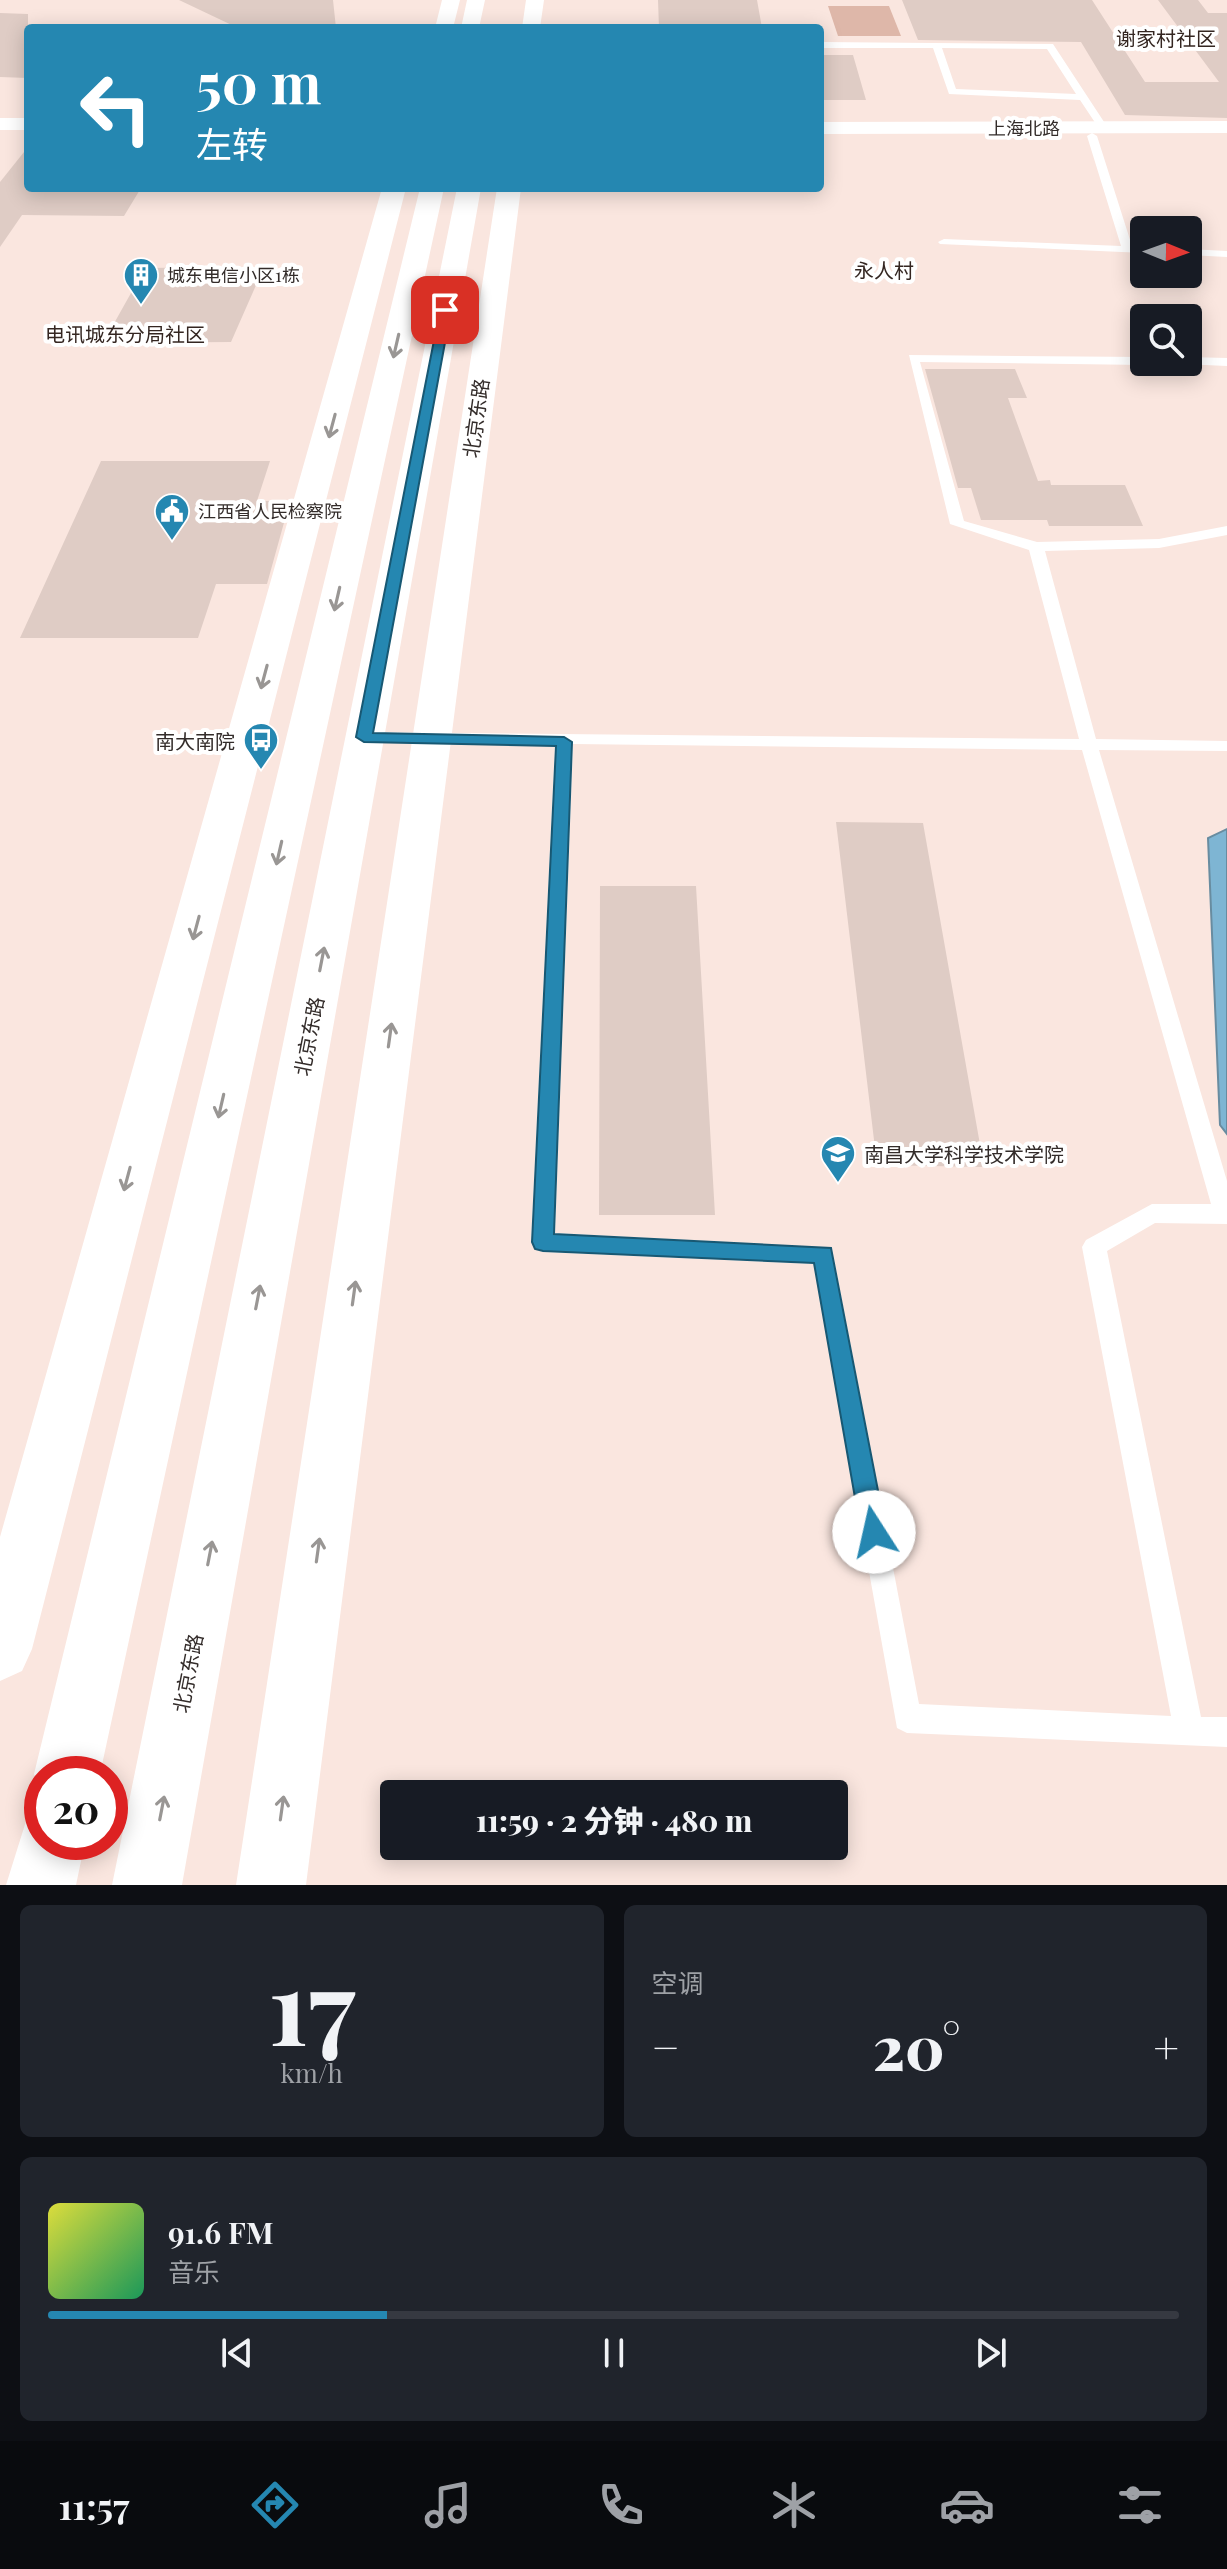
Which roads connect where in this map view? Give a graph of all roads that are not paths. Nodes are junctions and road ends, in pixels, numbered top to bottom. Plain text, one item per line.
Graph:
1 (451, 0) edge
2 (476, 0) edge
3 (535, 0) edge
4 (445, 24) edge
5 (471, 24) edge
6 (532, 24) edge
7 (824, 45) edge
8 (937, 46) junction
9 (1083, 97) junction
10 (0, 124) edge
11 (24, 124) edge
12 (1227, 127) edge
13 (824, 128) edge
14 (1097, 132) junction
15 (0, 133) edge
16 (24, 133) edge
17 (824, 136) edge
18 (1227, 136) edge
19 (429, 192) edge
20 (429, 192) edge
21 (430, 192) edge
22 (508, 192) edge
23 (944, 242) dead end
24 (1128, 250) joint
25 (1202, 253) edge
26 (1227, 254) edge
27 (1130, 361) edge
28 (1202, 361) edge
29 (1227, 362) edge
30 (1227, 530) edge
31 (1036, 547) junction
32 (364, 737) junction
33 (431, 739) junction
34 (564, 742) junction
35 (1089, 745) junction
36 (1227, 746) edge
37 (1226, 1214) edge
38 (0, 1649) edge
39 (1189, 1732) junction
40 (1227, 1732) edge
41 (71, 1756) edge
42 (47, 1860) edge
43 (41, 1885) edge
44 (147, 1885) edge
45 (271, 1885) edge

1 - 4 main road
2 - 5 main road
3 - 6 main road
7 - 8 lane
8 - 9 lane
8 - 9 lane
9 - 14 lane
10 - 11 main road
12 - 14 main road, 上海北路
13 - 14 main road, 上海北路
14 - 17 main road, 上海北路
14 - 18 main road, 上海北路
14 - 24 lane
15 - 16 main road
19 -> 38 main road
20 -> 41 main road
21 - 32 main road, 北京东路
22 - 33 main road, 北京东路
23 - 24 lane
25 - 26 lane
27 - 31 lane
28 - 29 lane
30 - 31 lane
31 - 35 lane
32 - 33 lane
44 -> 32 main road, 北京东路
33 - 34 lane
45 -> 33 main road, 北京东路
34 - 35 lane
34 - 39 lane
35 - 36 lane
35 - 37 lane
37 - 39 lane
39 - 40 lane
42 - 43 main road

